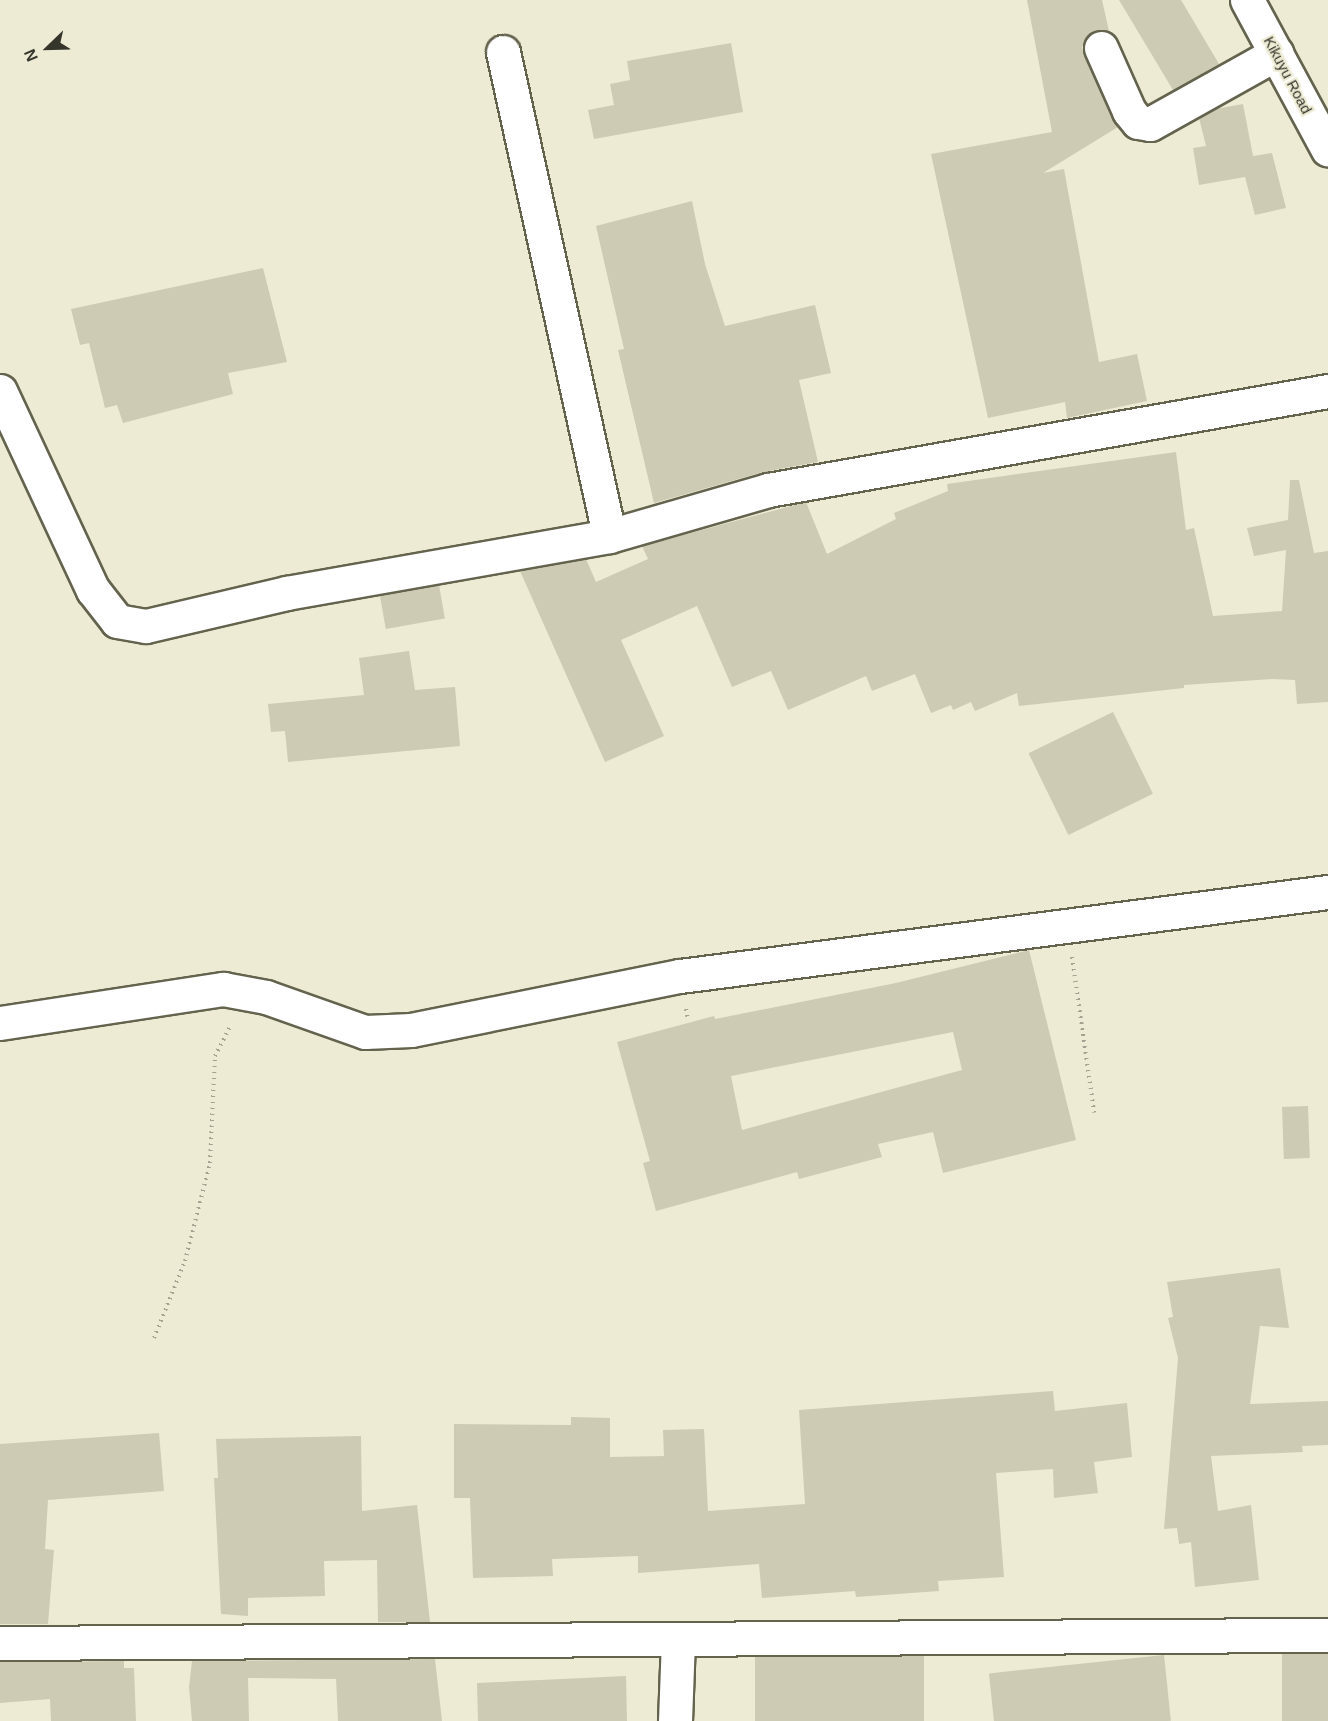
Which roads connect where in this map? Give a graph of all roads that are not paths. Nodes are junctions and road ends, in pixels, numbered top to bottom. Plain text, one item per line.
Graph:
1 (1247, 0) edge
2 (1101, 48) dead end
3 (503, 52) dead end
4 (1277, 53) junction
5 (1328, 150) edge
6 (0, 391) edge
7 (1328, 391) edge
8 (609, 536) junction
9 (1328, 892) edge
10 (0, 1023) edge
11 (1328, 1635) edge
12 (678, 1640) junction
13 (0, 1643) edge
14 (675, 1721) edge

1 - 4 street, Kikuyu Road
2 - 4 street
3 - 8 street
4 - 5 street, Kikuyu Road
6 - 8 street
7 - 8 street
9 - 10 street
11 - 12 street
12 - 13 street
12 - 14 street

